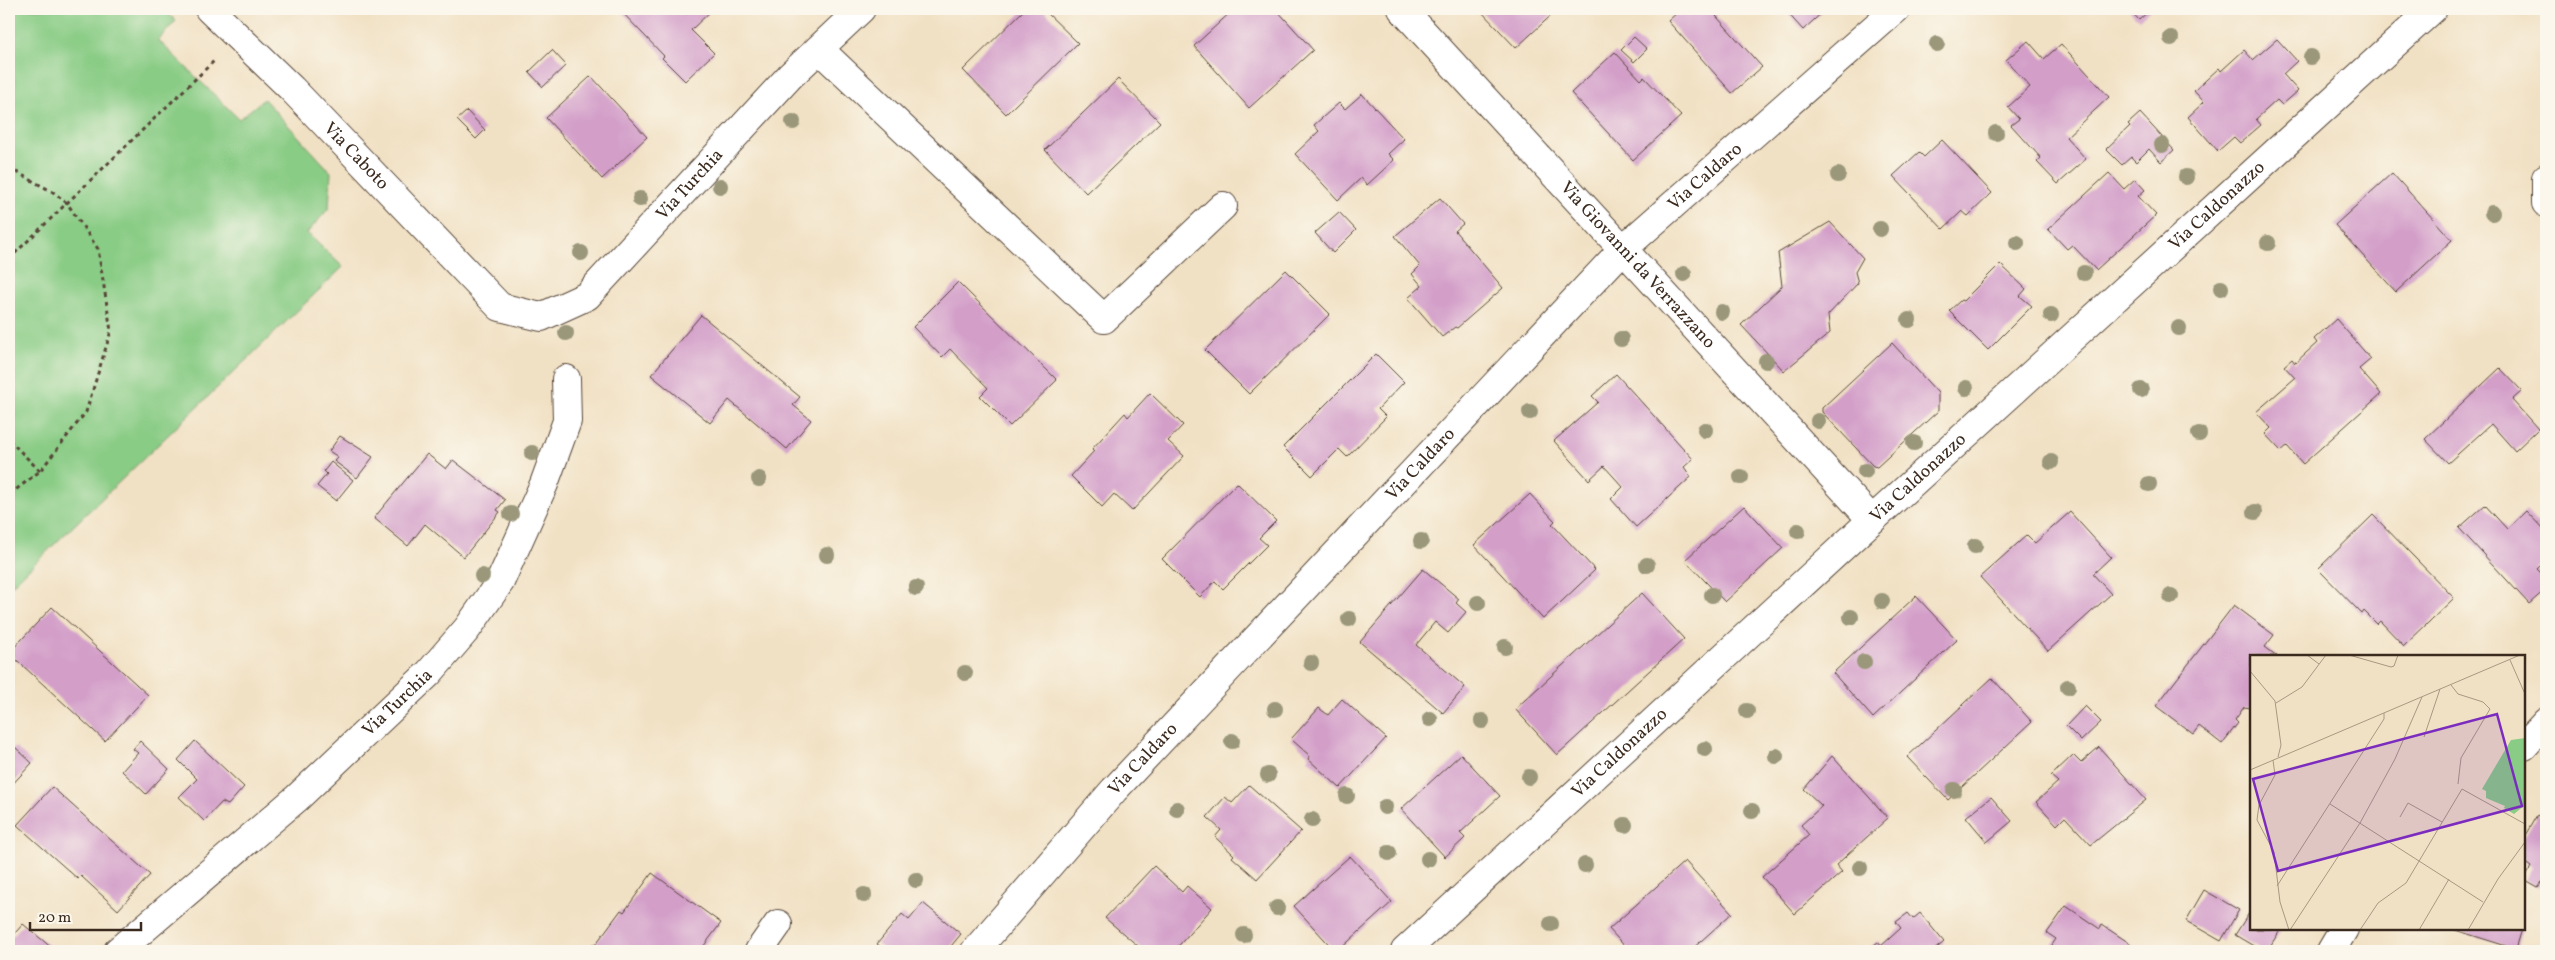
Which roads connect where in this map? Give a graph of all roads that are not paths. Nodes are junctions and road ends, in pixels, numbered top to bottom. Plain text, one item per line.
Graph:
1 (209, 9) edge
2 (861, 9) edge
3 (1402, 9) edge
4 (1896, 9) edge
5 (2433, 9) edge
6 (819, 49) junction
7 (2546, 178) edge
8 (2546, 204) edge
9 (1223, 206) dead end
10 (1624, 248) junction
11 (500, 307) joint
12 (566, 380) dead end
13 (1872, 520) junction
14 (2546, 722) edge
15 (2525, 745) edge
16 (778, 924) dead end
17 (2343, 930) edge
18 (118, 951) edge
19 (759, 951) edge
20 (975, 951) edge
21 (1405, 951) edge
22 (2331, 951) edge

1 - 11 street, Via Caboto
2 - 6 street, Via Turchia
3 - 10 street, Via Giovanni da Verrazzano
4 - 10 street, Via Caldaro
5 - 13 street, Via Caldonazzo
6 - 9 street
6 - 11 street, Via Turchia
7 - 8 street
10 - 13 street, Via Giovanni da Verrazzano
10 - 20 street, Via Caldaro
12 - 18 street, Via Turchia
13 - 21 street, Via Caldonazzo
14 - 15 street
16 - 19 street
17 - 22 street

